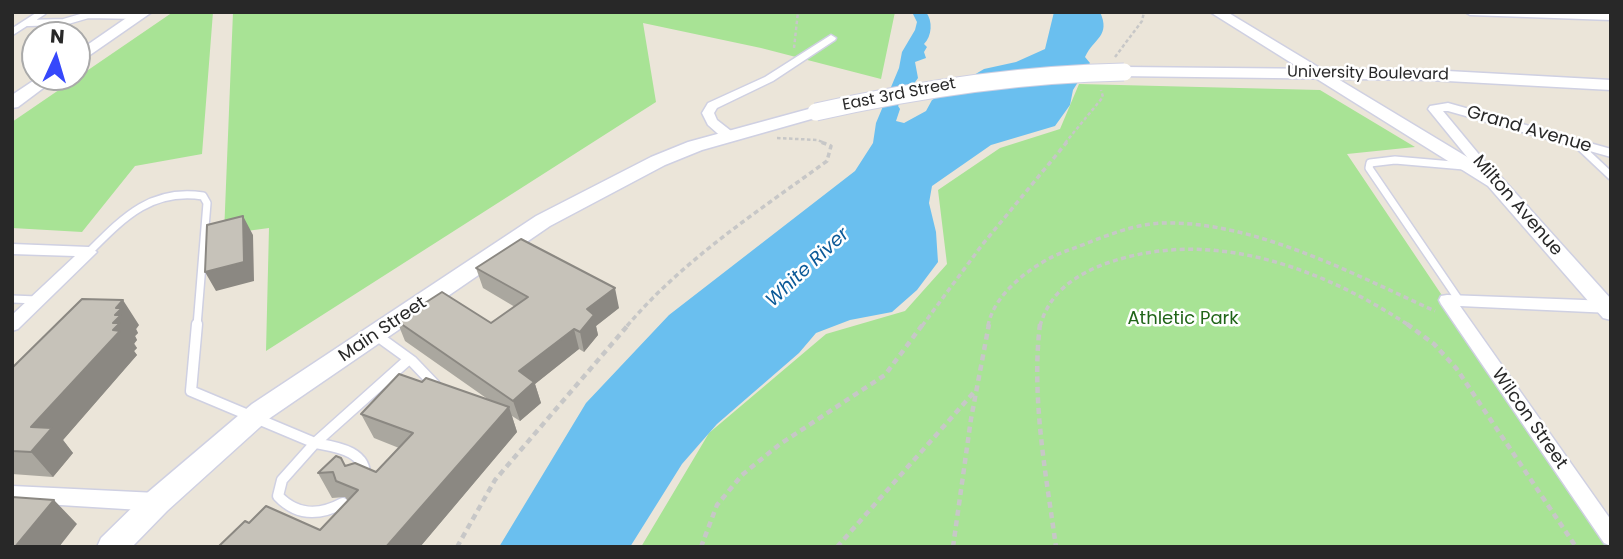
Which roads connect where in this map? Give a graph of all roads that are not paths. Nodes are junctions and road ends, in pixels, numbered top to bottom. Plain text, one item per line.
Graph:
1 (1217, 12) edge
2 (1470, 12) edge
3 (90, 14) edge
4 (141, 14) edge
5 (1611, 17) edge
6 (67, 21) edge
7 (831, 38) dead end
8 (91, 49) edge
9 (1119, 66) joint
10 (1317, 73) junction
11 (1611, 85) edge
12 (1448, 107) joint
13 (730, 136) junction
14 (1576, 143) junction
15 (680, 152) joint
16 (1611, 153) edge
17 (1472, 167) junction
18 (1611, 176) edge
19 (1495, 182) junction
20 (12, 249) edge
21 (89, 252) junction
22 (12, 299) edge
23 (38, 300) junction
24 (1453, 300) junction
25 (1609, 309) edge
26 (12, 325) edge
27 (376, 335) junction
28 (409, 359) junction
29 (443, 391) edge
30 (254, 418) junction
31 (314, 443) junction
32 (362, 484) edge
33 (12, 494) edge
34 (157, 502) junction
35 (344, 503) edge
36 (1611, 537) edge
37 (112, 547) edge

1 - 10 street
2 - 5 street
3 - 4 lane
3 - 6 lane
4 - 8 main road
7 - 13 street
9 - 10 main road, University Boulevard
9 - 13 main road, East 3rd Street, bridge
10 - 11 main road, University Boulevard
10 - 17 street
12 - 14 street, Grand Avenue
12 - 19 street, Milton Avenue
13 - 15 main road, East 3rd Street
14 - 16 street, Grand Avenue
14 - 18 lane
15 - 27 main road, Main Street
17 - 19 street
17 - 24 lane
19 - 25 street, Milton Avenue
20 - 21 street
21 - 23 street
21 - 30 lane
22 - 23 lane
23 - 26 street
24 - 25 street
24 - 36 street, Wilcon Street
27 - 28 lane
27 - 30 main road, Main Street
28 - 29 lane
28 - 31 lane
30 - 31 lane
30 - 34 main road, Main Street
31 - 32 lane
31 - 35 lane
33 - 34 street
34 - 37 main road, Main Street

